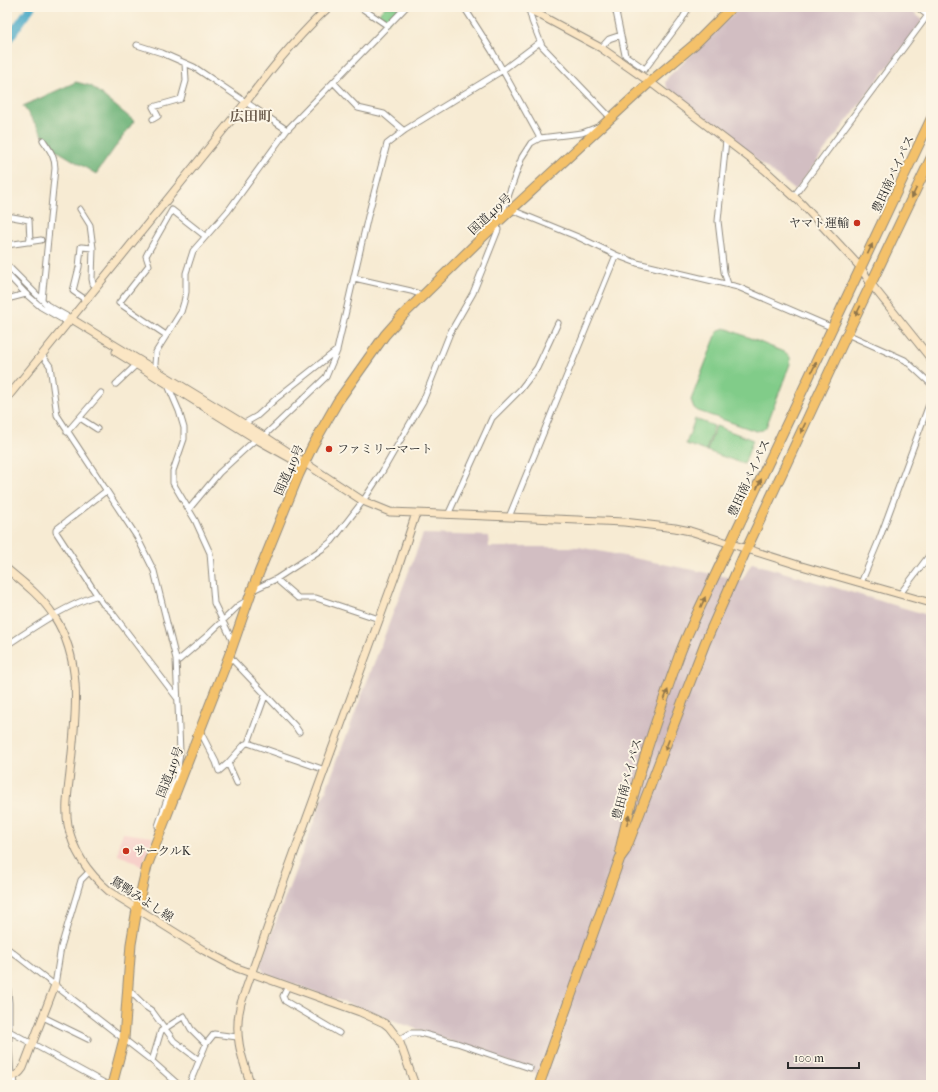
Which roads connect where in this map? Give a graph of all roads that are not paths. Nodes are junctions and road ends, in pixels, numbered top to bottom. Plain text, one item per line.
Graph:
1 (329, 7) edge
2 (360, 7) edge
3 (406, 7) edge
4 (464, 7) edge
5 (615, 7) edge
6 (689, 7) edge
7 (732, 7) edge
8 (917, 7) edge
9 (527, 8) edge
10 (929, 17) edge
11 (388, 26) junction
12 (621, 35) junction
13 (540, 42) junction
14 (137, 44) dead end
15 (601, 48) junction
16 (185, 63) junction
17 (503, 70) junction
18 (650, 82) junction
19 (334, 83) junction
20 (246, 102) junction
21 (611, 118) junction
22 (153, 119) dead end
23 (931, 120) edge
24 (603, 125) junction
25 (287, 130) junction
26 (404, 131) junction
27 (540, 138) junction
28 (43, 140) dead end
29 (726, 140) junction
30 (931, 158) edge
31 (794, 196) junction
32 (80, 209) dead end
33 (512, 210) junction
34 (7, 216) edge
35 (500, 220) junction
36 (205, 236) junction
37 (41, 240) dead end
38 (30, 242) junction
39 (7, 245) edge
40 (93, 248) junction
41 (616, 255) junction
42 (7, 265) edge
43 (861, 268) junction
44 (7, 274) edge
45 (354, 278) junction
46 (728, 284) junction
47 (871, 284) junction
48 (96, 286) junction
49 (26, 294) junction
50 (422, 296) junction
51 (7, 298) edge
52 (42, 300) junction
53 (86, 300) junction
54 (69, 320) junction
55 (558, 323) dead end
56 (833, 328) junction
57 (847, 334) junction
58 (166, 335) junction
59 (337, 350) junction
60 (42, 355) junction
61 (931, 359) edge
62 (136, 365) junction
63 (157, 371) junction
64 (116, 384) dead end
65 (167, 384) junction
66 (931, 384) edge
67 (102, 393) dead end
68 (7, 398) edge
69 (931, 399) edge
70 (80, 418) junction
71 (244, 424) junction
72 (97, 429) dead end
73 (67, 432) junction
74 (264, 436) junction
75 (256, 439) junction
76 (305, 463) junction
77 (106, 491) junction
78 (363, 501) junction
79 (189, 509) junction
80 (416, 513) junction
81 (448, 515) junction
82 (509, 517) junction
83 (731, 543) junction
84 (747, 548) junction
85 (931, 553) edge
86 (7, 569) edge
87 (276, 579) junction
88 (861, 583) junction
89 (252, 590) junction
90 (900, 594) junction
91 (98, 595) junction
92 (249, 600) junction
93 (931, 603) edge
94 (54, 616) junction
95 (379, 619) junction
96 (222, 621) junction
97 (233, 643) junction
98 (7, 645) edge
99 (229, 656) junction
100 (176, 660) junction
101 (266, 696) junction
102 (177, 698) junction
103 (200, 730) junction
104 (299, 732) dead end
105 (248, 743) junction
106 (228, 763) junction
107 (325, 770) junction
108 (237, 783) dead end
109 (157, 839) junction
110 (620, 858) junction
111 (89, 872) junction
112 (137, 909) junction
113 (7, 948) edge
114 (252, 974) junction
115 (7, 979) edge
116 (55, 985) junction
117 (288, 986) junction
118 (128, 989) junction
119 (43, 1017) junction
120 (165, 1028) junction
121 (10, 1031) junction
122 (339, 1033) dead end
123 (237, 1037) junction
124 (124, 1039) junction
125 (88, 1040) dead end
126 (399, 1040) junction
127 (32, 1044) junction
128 (206, 1044) junction
129 (199, 1060) junction
130 (152, 1061) junction
131 (530, 1068) dead end
132 (14, 1080) edge
133 (108, 1085) edge
134 (112, 1085) edge
135 (179, 1085) edge
136 (189, 1085) edge
137 (251, 1085) edge
138 (415, 1085) edge
139 (539, 1085) edge

1 - 20 street
2 - 11 street
3 - 11 street
4 - 17 street
5 - 12 street
6 - 12 street
7 - 18 highway, 国道419号
8 - 10 street
9 - 13 street
9 - 15 street
10 - 31 street
11 - 19 street
12 - 15 street
13 - 17 street
13 - 21 street
14 - 16 street
15 - 18 street
16 - 20 street
16 - 22 street
17 - 26 street
17 - 27 street
18 - 21 highway, 国道419号
18 - 29 street
19 - 25 street
19 - 26 street
20 - 25 street
20 - 48 street
21 - 24 highway, 国道419号
43 -> 23 highway, 豊田南バイパス
24 - 27 street
24 - 33 highway, 国道419号
25 - 36 street
26 - 45 street
27 - 35 street
28 - 52 street
29 - 31 street
29 - 46 street
30 -> 47 highway, 豊田南バイパス
31 - 43 street
32 - 40 street
33 - 35 highway, 国道419号
33 - 41 street
34 - 38 street
35 - 50 highway, 国道419号
35 - 78 street
36 - 58 street
36 - 58 street
37 - 38 street
38 - 39 street
40 - 48 street
40 - 53 street
41 - 46 street
41 - 82 street
42 - 52 street
43 - 47 street
43 - 56 highway, 豊田南バイパス
44 - 49 street
45 - 50 street
45 - 59 street
46 - 56 street
47 -> 57 highway, 豊田南バイパス
47 - 61 street
48 - 53 street
49 - 51 street
49 - 54 street
50 - 76 highway, 国道419号
52 - 54 street
53 - 54 street
54 - 60 street
54 - 62 street
54 - 63 street
55 - 81 street
83 -> 56 highway, 豊田南バイパス
57 - 66 street
57 -> 84 highway, 豊田南バイパス
58 - 63 street
59 - 71 street
59 - 74 street
60 - 68 street
60 - 73 street
62 - 64 street
62 - 65 street
63 - 65 street
63 - 71 street
65 - 75 street
65 - 79 street
67 - 70 street
69 - 88 street
70 - 72 street
70 - 73 street
71 - 74 street
73 - 77 street
74 - 75 street
74 - 76 street
75 - 76 street
75 - 79 street
76 - 78 street
76 - 89 highway, 国道419号
77 - 91 street
77 - 100 street
78 - 80 street
78 - 87 street
79 - 96 street
80 - 81 street
80 - 95 street
81 - 82 street
82 - 83 street
83 - 84 street
110 -> 83 highway, 豊田南バイパス
84 - 88 street
84 -> 110 highway, 豊田南バイパス
85 - 90 street
86 - 94 street, 鴛鴨みよし線
87 - 89 street
87 - 95 street
88 - 90 street
89 - 92 highway, 国道419号
90 - 93 street
91 - 94 street
91 - 102 street
92 - 96 street
92 - 97 highway, 国道419号
94 - 98 street
94 - 111 street, 鴛鴨みよし線
95 - 107 street
96 - 97 street
96 - 100 street
97 - 99 highway, 国道419号
99 - 101 street
99 - 103 highway, 国道419号
100 - 102 street
101 - 104 street
101 - 105 street
102 - 109 street
103 - 106 street
103 - 109 highway, 国道419号
105 - 106 street
105 - 107 street
106 - 108 street
107 - 114 street
109 - 112 highway, 国道419号
110 - 139 highway, 豊田南バイパス
111 - 112 street, 鴛鴨みよし線
111 - 116 street
112 - 114 street, 鴛鴨みよし線
112 - 118 highway, 国道419号
113 - 116 street
114 - 117 street, 鴛鴨みよし線
114 - 123 street
115 - 121 street
116 - 119 street
116 - 124 street
117 - 122 street
117 - 126 street, 鴛鴨みよし線
118 - 120 street
118 - 124 highway, 国道419号
119 - 125 street
119 - 127 street
120 - 128 street
120 - 129 street
120 - 130 street
121 - 127 street
121 - 132 street
123 - 128 street
123 - 137 street
124 - 130 street
124 - 134 highway, 国道419号
126 - 131 street
126 - 138 street
127 - 132 street
127 - 133 street
128 - 129 street
129 - 136 street
130 - 135 street

